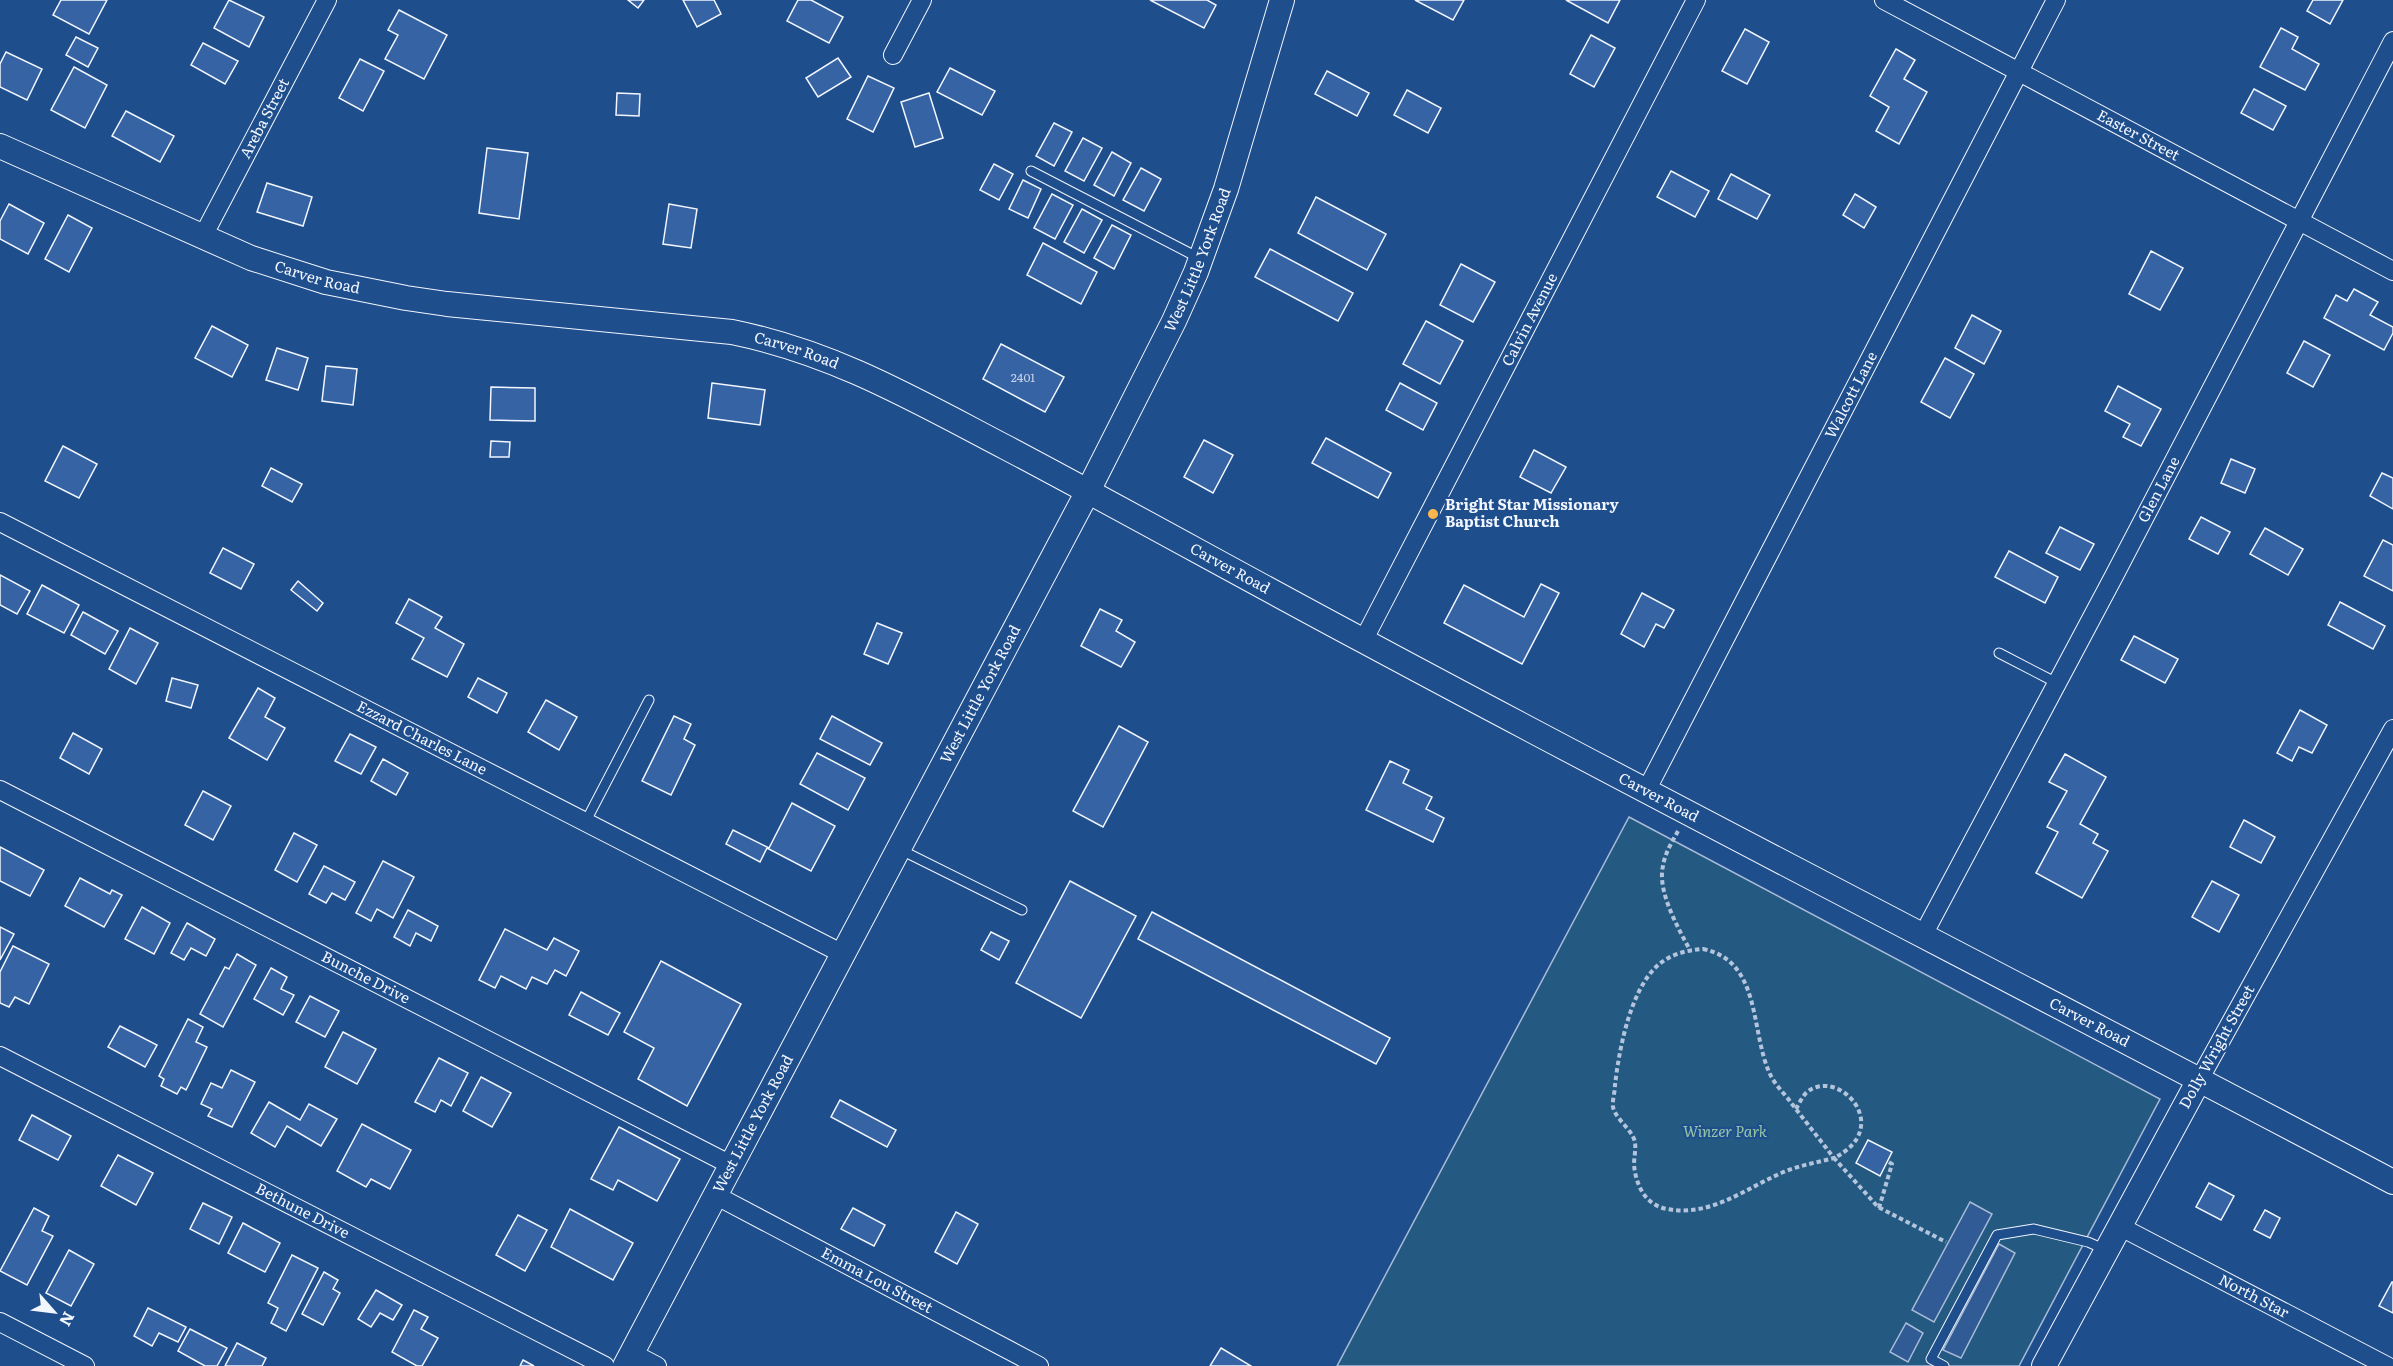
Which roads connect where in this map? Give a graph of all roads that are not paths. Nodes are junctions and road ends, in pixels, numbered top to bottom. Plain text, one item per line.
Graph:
1 (327, 0) edge
2 (922, 0) edge
3 (1282, 0) edge
4 (1696, 0) edge
5 (1884, 0) edge
6 (2056, 0) edge
7 (2393, 41) edge
8 (893, 55) dead end
9 (2019, 71) junction
10 (0, 146) edge
11 (1030, 171) dead end
12 (2298, 222) junction
13 (202, 238) junction
14 (1201, 259) junction
15 (2393, 271) edge
16 (1088, 491) junction
17 (0, 522) edge
18 (1363, 641) junction
19 (1999, 653) dead end
20 (2057, 683) junction
21 (649, 700) dead end
22 (2393, 729) edge
23 (0, 790) edge
24 (1646, 791) junction
25 (586, 821) junction
26 (898, 848) junction
27 (1022, 910) dead end
28 (1923, 935) junction
29 (843, 954) junction
30 (0, 1056) edge
31 (2199, 1080) junction
32 (731, 1165) junction
33 (2393, 1182) edge
34 (715, 1195) junction
35 (2119, 1226) junction
36 (2106, 1250) junction
37 (0, 1322) edge
38 (629, 1360) edge
39 (85, 1366) edge
40 (605, 1366) edge
41 (657, 1366) edge
42 (1039, 1366) edge
43 (1944, 1366) edge
44 (2044, 1366) edge
45 (2387, 1366) edge

1 - 13 street, Areba Street
2 - 8 street
3 - 14 street, West Little York Road
4 - 18 street, Calvin Avenue
5 - 9 street, Easter Street
6 - 9 street, Walcott Lane
7 - 12 street, Glen Lane
9 - 12 street, Easter Street
9 - 24 street, Walcott Lane
10 - 13 street, Carver Road
11 - 14 lane
12 - 15 street, Easter Street
12 - 20 street, Glen Lane
13 - 16 street, Carver Road
14 - 16 street, West Little York Road
16 - 18 street, Carver Road
16 - 26 street, West Little York Road
17 - 25 street, Ezzard Charles Lane
18 - 24 street, Carver Road
19 - 20 lane
20 - 28 street, Glen Lane
21 - 25 lane
22 - 31 street, Dolly Wright Street
23 - 32 street, Bunche Drive
24 - 28 street, Carver Road
25 - 29 street, Ezzard Charles Lane
26 - 27 lane
26 - 29 street, West Little York Road
28 - 31 street, Carver Road
29 - 32 street, West Little York Road
30 - 40 street, Bethune Drive
31 - 33 street, Carver Road
31 - 35 street, Dolly Wright Street
32 - 34 street, West Little York Road
34 - 38 street, West Little York Road
34 - 42 street, Emma Lou Street
35 - 36 street, Dolly Wright Street
35 - 45 street, North Star
36 - 43 lane
36 - 44 street, Dolly Wright Street
37 - 39 street
38 - 41 street

